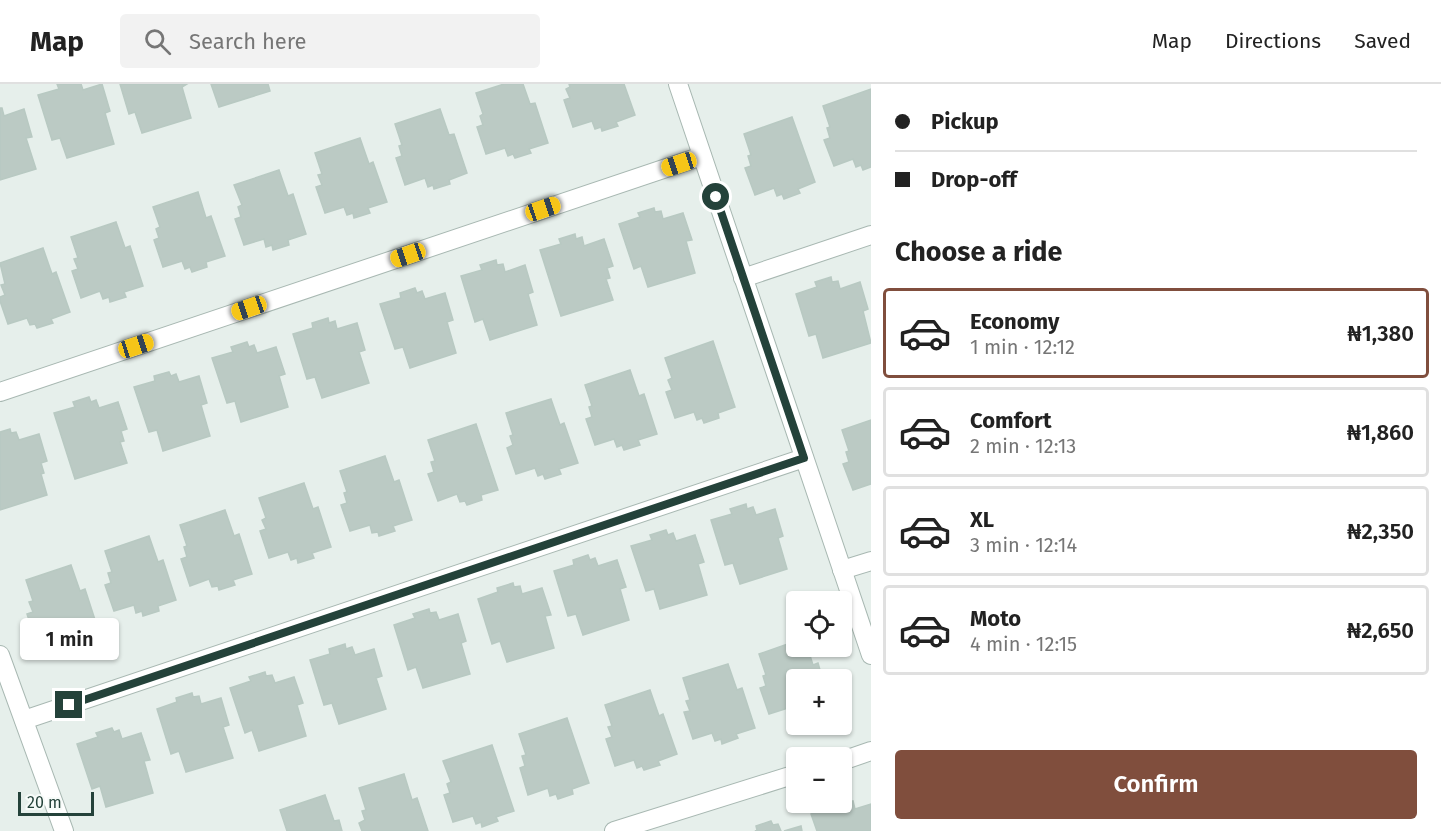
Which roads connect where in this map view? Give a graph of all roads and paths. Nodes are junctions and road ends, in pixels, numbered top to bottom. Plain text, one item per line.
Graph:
1 (678, 84) edge
2 (702, 156) junction
3 (871, 235) edge
4 (744, 278) junction
5 (0, 392) edge
6 (804, 458) junction
7 (871, 561) edge
8 (842, 570) junction
9 (0, 655) edge
10 (871, 655) edge
11 (24, 720) junction
12 (871, 751) edge
13 (852, 757) edge
14 (786, 777) edge
15 (64, 831) edge
16 (614, 831) edge

1 - 2 street
2 - 4 street
2 - 5 street
3 - 4 street
4 - 6 street
6 - 8 street
6 - 11 street
7 - 8 street
8 - 10 street
9 - 11 street
11 - 15 street
12 - 13 street
14 - 16 street

